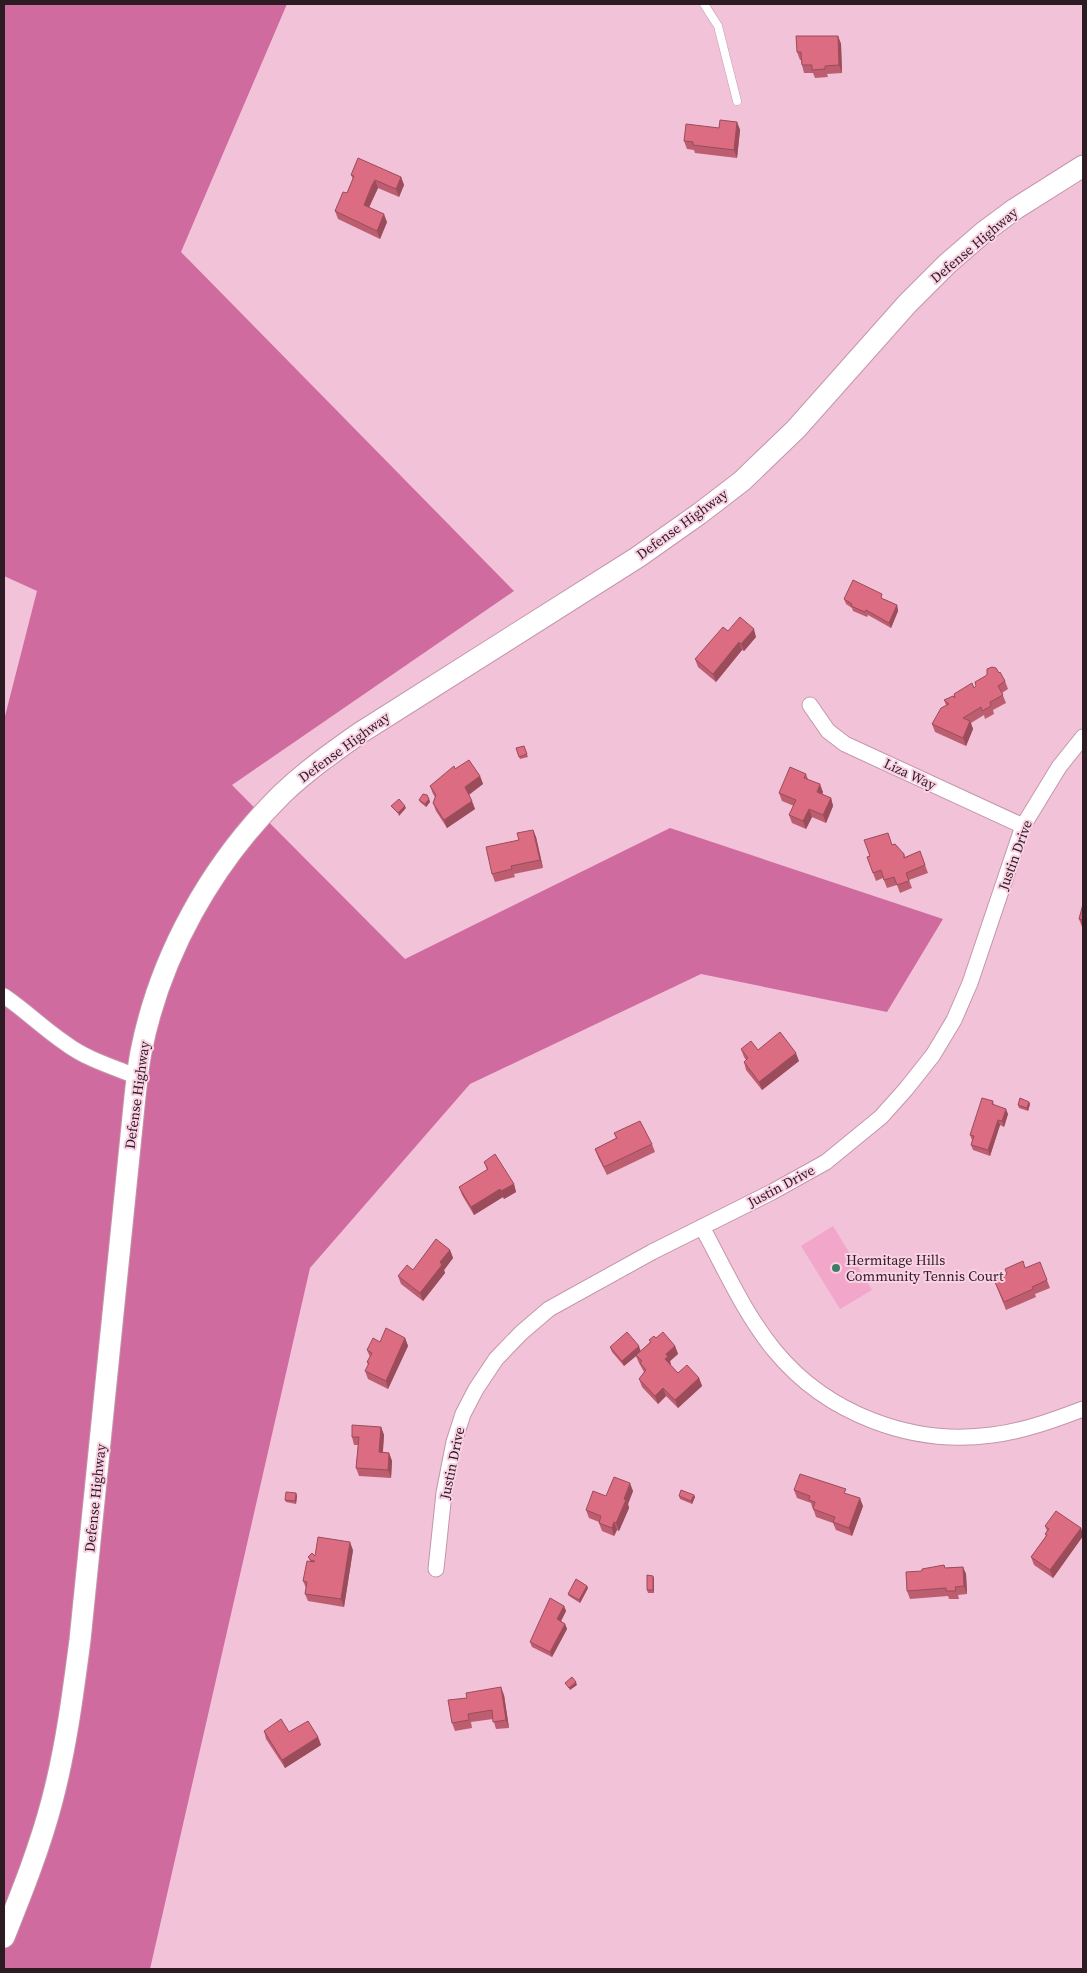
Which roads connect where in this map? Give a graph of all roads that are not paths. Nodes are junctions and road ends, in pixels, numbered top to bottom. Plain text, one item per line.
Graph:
1 (704, 4) edge
2 (737, 101) dead end
3 (1083, 166) edge
4 (810, 705) dead end
5 (1083, 738) edge
6 (1023, 826) junction
7 (4, 996) edge
8 (138, 1077) junction
9 (702, 1228) junction
10 (1083, 1409) edge
11 (436, 1569) dead end
12 (4, 1937) edge

1 - 2 lane
3 - 8 main road, Defense Highway
4 - 6 street, Liza Way
5 - 6 street, Justin Drive
6 - 9 street, Justin Drive
7 - 8 street
8 - 12 main road, Defense Highway
9 - 10 street
9 - 11 street, Justin Drive

